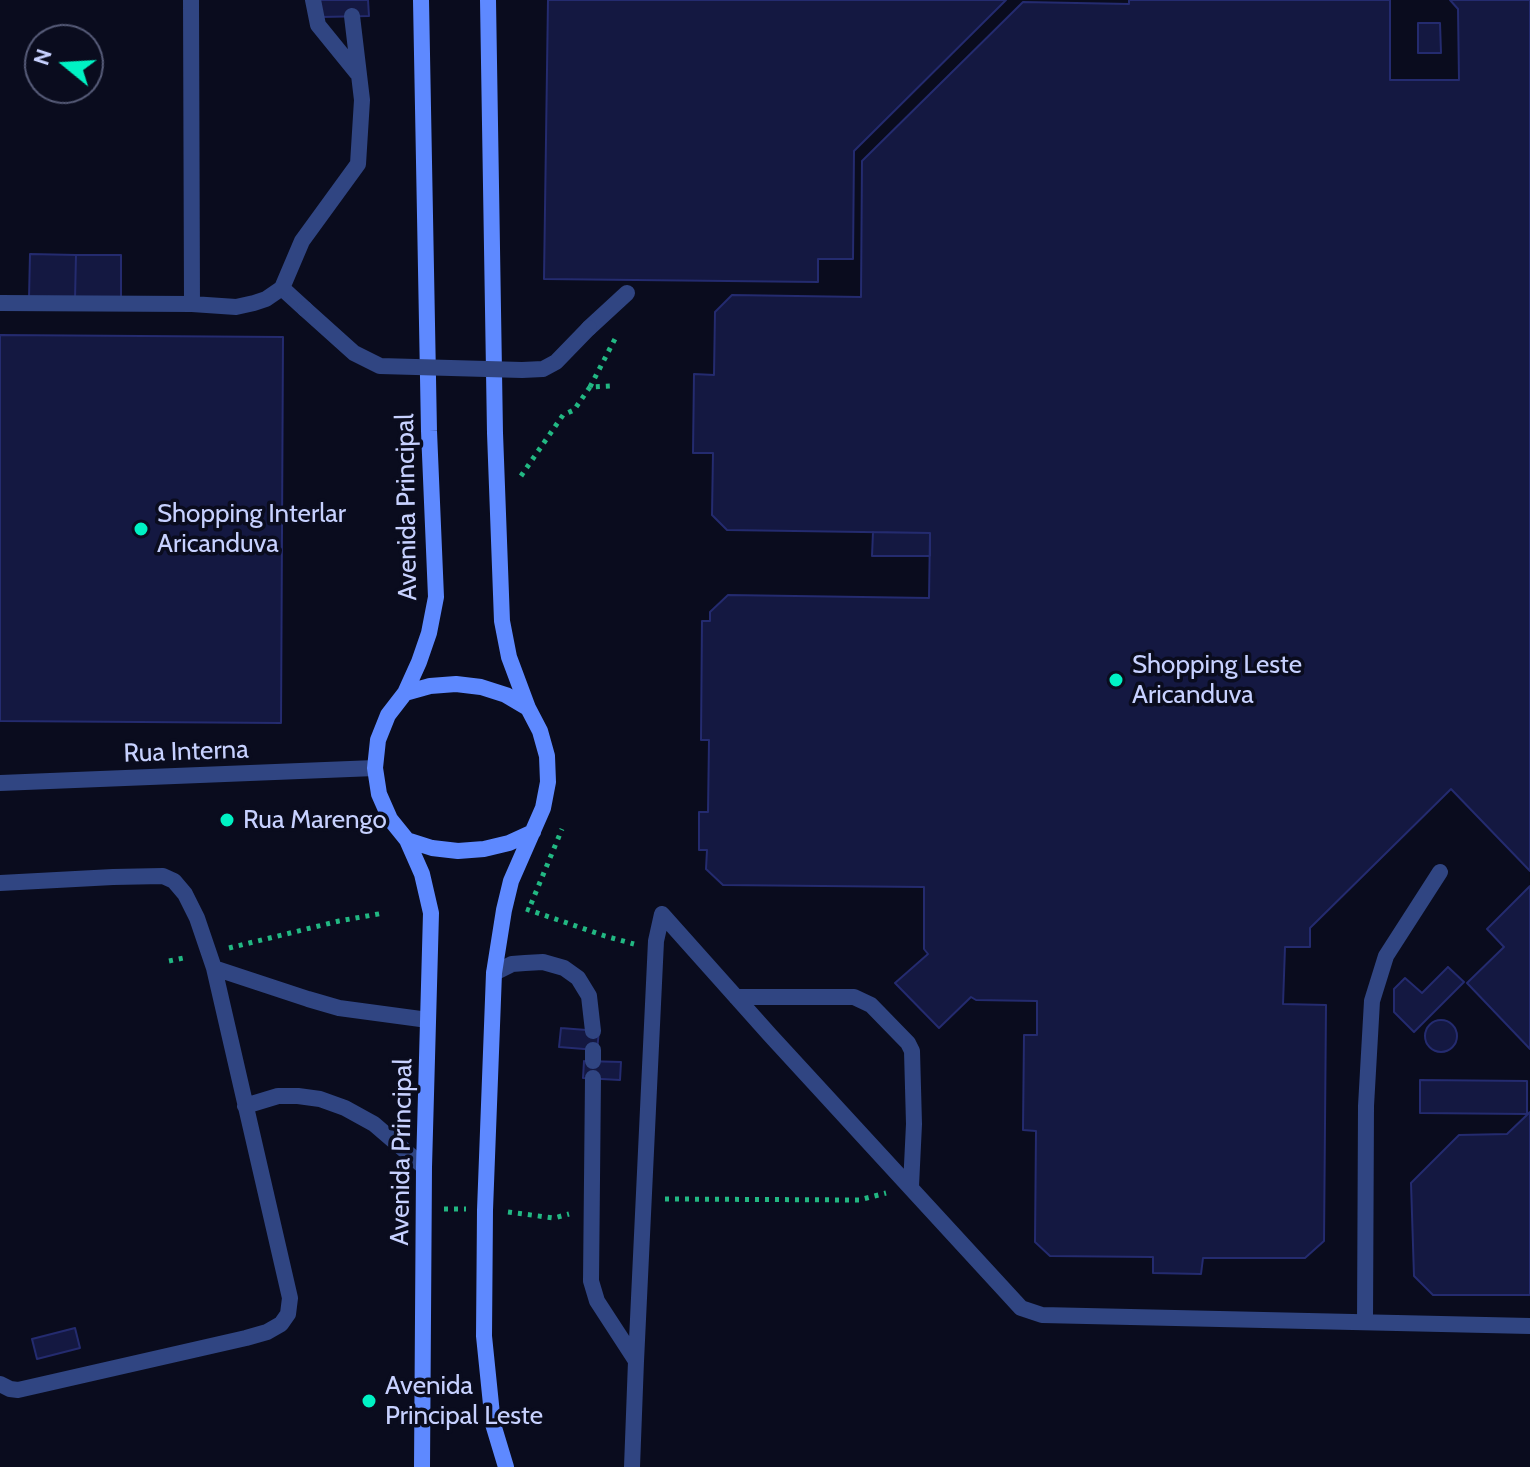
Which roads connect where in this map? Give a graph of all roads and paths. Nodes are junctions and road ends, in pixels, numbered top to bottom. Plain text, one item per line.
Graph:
1 (191, 0) edge
2 (313, 0) edge
3 (421, 0) edge
4 (488, 0) edge
5 (352, 16) dead end
6 (358, 74) junction
7 (282, 288) junction
8 (627, 293) dead end
9 (0, 303) edge
10 (192, 304) junction
11 (607, 310) junction
12 (610, 386) dead end
13 (590, 387) junction
14 (519, 480) dead end
15 (405, 693) junction
16 (528, 708) junction
17 (375, 768) junction
18 (0, 783) edge
19 (533, 832) junction
20 (407, 840) junction
21 (1440, 872) dead end
22 (0, 883) edge
23 (525, 908) dead end
24 (384, 913) dead end
25 (656, 949) junction
26 (211, 960) junction
27 (169, 961) dead end
28 (494, 973) junction
29 (736, 997) junction
30 (428, 1020) junction
31 (593, 1031) dead end
32 (593, 1078) dead end
33 (245, 1106) junction
34 (424, 1167) junction
35 (911, 1186) junction
36 (643, 1199) junction
37 (425, 1208) junction
38 (593, 1208) junction
39 (485, 1210) junction
40 (1365, 1322) junction
41 (1530, 1326) edge
42 (636, 1361) junction
43 (0, 1384) edge
44 (422, 1467) edge
45 (506, 1467) edge
46 (632, 1467) edge

1 - 10 lane
2 - 6 lane
3 - 15 street, Avenida Principal
4 - 16 street
5 - 6 lane
6 - 7 lane
7 - 10 lane
7 - 11 lane, bridge
8 - 11 lane
9 - 10 lane
11 - 13 path
12 - 13 path
13 - 14 path
15 - 16 street
15 - 17 street, Avenida Principal
16 - 19 street
17 - 18 lane, Rua Interna
17 - 20 street, Avenida Principal
19 - 20 street
19 - 28 street
20 - 30 street, Avenida Principal
21 - 40 lane
22 - 26 lane
23 - 25 path
24 - 26 path
25 - 29 lane
25 - 36 lane
26 - 27 path
26 - 30 lane
26 - 33 lane
28 - 31 lane
28 - 39 street
29 - 35 lane
29 - 35 lane
30 - 34 street, Avenida Principal
32 - 38 lane
33 - 34 lane
33 - 43 lane
34 - 37 street, Avenida Principal
35 - 36 path
35 - 40 lane
36 - 42 lane
37 - 39 path
37 - 44 street, Avenida Principal
38 - 39 path
38 - 42 lane
39 - 45 street
40 - 41 lane
42 - 46 lane

